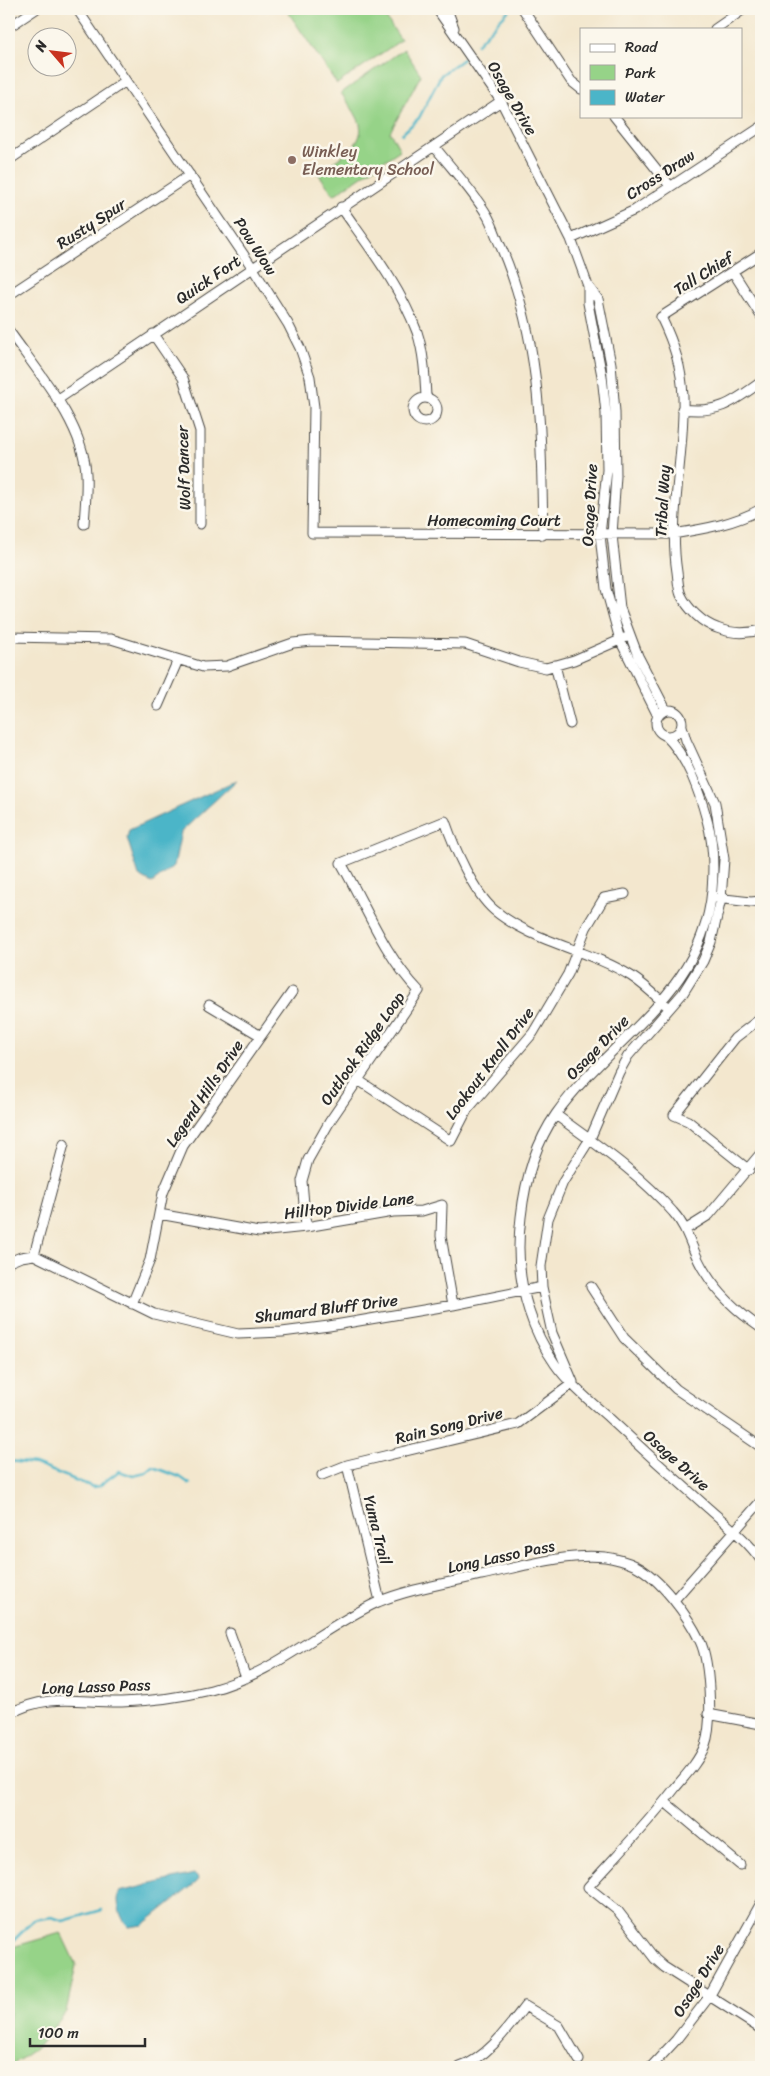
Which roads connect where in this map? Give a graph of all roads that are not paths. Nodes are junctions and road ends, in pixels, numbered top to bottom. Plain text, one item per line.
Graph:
1 (36, 9) edge
2 (76, 9) edge
3 (437, 9) edge
4 (447, 9) edge
5 (523, 9) edge
6 (744, 9) edge
7 (9, 27) edge
8 (716, 28) edge
9 (458, 37) junction
10 (126, 81) junction
11 (580, 89) edge
12 (501, 101) junction
13 (616, 118) edge
14 (761, 127) edge
15 (434, 146) junction
16 (9, 160) edge
17 (190, 175) junction
18 (670, 186) junction
19 (341, 207) junction
20 (572, 239) junction
21 (761, 253) edge
22 (252, 267) junction
23 (732, 272) junction
24 (588, 286) junction
25 (9, 295) edge
26 (761, 316) edge
27 (661, 318) joint
28 (9, 332) edge
29 (153, 334) junction
30 (761, 382) edge
31 (426, 398) dead end
32 (57, 400) junction
33 (682, 409) junction
34 (761, 509) edge
35 (84, 524) dead end
36 (200, 524) dead end
37 (312, 534) joint
38 (673, 534) junction
39 (543, 535) junction
40 (600, 535) junction
41 (612, 535) junction
42 (761, 630) edge
43 (629, 636) junction
44 (9, 637) edge
45 (620, 640) junction
46 (178, 660) junction
47 (555, 666) junction
48 (158, 706) dead end
49 (666, 710) junction
50 (658, 716) junction
51 (570, 724) dead end
52 (682, 726) junction
53 (666, 736) junction
54 (625, 894) dead end
55 (711, 897) junction
56 (721, 899) junction
57 (761, 901) edge
58 (577, 951) junction
59 (292, 992) dead end
60 (209, 1005) dead end
61 (666, 1005) junction
62 (761, 1018) edge
63 (261, 1036) junction
64 (358, 1080) junction
65 (556, 1115) junction
66 (590, 1140) junction
67 (64, 1144) dead end
68 (761, 1153) edge
69 (749, 1170) junction
70 (159, 1214) junction
71 (306, 1227) junction
72 (685, 1230) junction
73 (34, 1255) junction
74 (9, 1262) edge
75 (542, 1287) junction
76 (591, 1287) dead end
77 (523, 1290) junction
78 (132, 1304) junction
79 (453, 1306) junction
80 (760, 1324) edge
81 (573, 1383) junction
82 (761, 1447) edge
83 (347, 1465) junction
84 (322, 1475) dead end
85 (761, 1501) edge
86 (734, 1531) junction
87 (761, 1560) edge
88 (674, 1600) junction
89 (380, 1601) junction
90 (230, 1633) dead end
91 (246, 1678) junction
92 (9, 1714) edge
93 (708, 1714) junction
94 (761, 1724) edge
95 (664, 1802) junction
96 (740, 1865) dead end
97 (761, 1903) edge
98 (709, 1997) junction
99 (761, 2029) edge
100 (579, 2060) dead end
101 (460, 2067) edge
102 (651, 2067) edge

1 - 7 street
2 - 10 street, Pow Wow
3 - 9 street, Osage Drive
4 - 9 street, Osage Drive
5 - 11 street
6 - 8 street
9 - 12 street, Osage Drive
10 - 16 street
10 - 17 street, Pow Wow
12 - 15 street, Quick Fort
12 - 20 street, Osage Drive
13 - 18 street
14 - 18 street, Cross Draw
15 - 19 street, Quick Fort
15 - 39 street
17 - 22 street, Pow Wow
17 - 25 street, Rusty Spur
18 - 20 street, Cross Draw
19 - 22 street, Quick Fort
19 - 31 street
20 - 24 street, Osage Drive
21 - 23 street, Tall Chief
22 - 29 street, Quick Fort
22 - 37 street, Pow Wow
23 - 26 street
23 - 27 street, Tall Chief
24 - 40 street, Osage Drive
24 - 41 street, Osage Drive
27 - 33 street, Tribal Way
28 - 32 street
29 - 32 street, Quick Fort
29 - 36 street, Wolf Dancer
30 - 33 street
32 - 35 street
33 - 38 street, Tribal Way
34 - 38 street, Homecoming Court
37 - 39 street, Homecoming Court
38 - 41 street, Homecoming Court
38 - 42 street, Tribal Way
39 - 40 street, Homecoming Court
40 - 41 street, Homecoming Court
40 - 45 street, Osage Drive
41 - 43 street, Osage Drive
43 - 45 street
43 - 49 street, Osage Drive
44 - 46 street
45 - 47 street
45 - 50 street, Osage Drive
46 - 47 street
46 - 48 street
47 - 51 street
49 - 50 street
49 - 52 street
50 - 53 street
52 - 53 street
52 - 56 street, Osage Drive
53 - 55 street, Osage Drive
54 - 58 street, Lookout Knoll Drive
55 - 56 street
55 - 61 street, Osage Drive
56 - 57 street
56 - 61 street, Osage Drive
58 - 61 street
58 - 64 street, Lookout Knoll Drive
58 - 64 street, Outlook Ridge Loop
59 - 63 street, Legend Hills Drive
60 - 63 street
61 - 65 street, Osage Drive
61 - 66 street, Osage Drive
62 - 69 street
63 - 70 street, Legend Hills Drive
64 - 71 street, Outlook Ridge Loop
65 - 66 street
65 - 77 street, Osage Drive
66 - 72 street
66 - 75 street, Osage Drive
67 - 73 street
68 - 69 street
69 - 72 street
70 - 71 street, Hilltop Divide Lane
70 - 78 street, Legend Hills Drive
71 - 79 street, Hilltop Divide Lane
72 - 80 street
73 - 74 street
73 - 78 street, Shumard Bluff Drive
75 - 77 street, Shumard Bluff Drive
75 - 81 street, Osage Drive
76 - 82 street
77 - 79 street, Shumard Bluff Drive
77 - 81 street, Osage Drive
78 - 79 street, Shumard Bluff Drive
81 - 83 street, Rain Song Drive
81 - 86 street, Osage Drive
83 - 84 street, Rain Song Drive
83 - 89 street, Yuma Trail
85 - 86 street
86 - 87 street, Osage Drive
86 - 88 street
88 - 89 street, Long Lasso Pass
88 - 93 street, Long Lasso Pass
89 - 91 street, Long Lasso Pass
90 - 91 street
91 - 92 street, Long Lasso Pass
93 - 94 street
93 - 95 street, Long Lasso Pass
95 - 96 street
95 - 98 street, Long Lasso Pass
97 - 98 street, Osage Drive
98 - 99 street
98 - 102 street, Osage Drive
100 - 101 street

